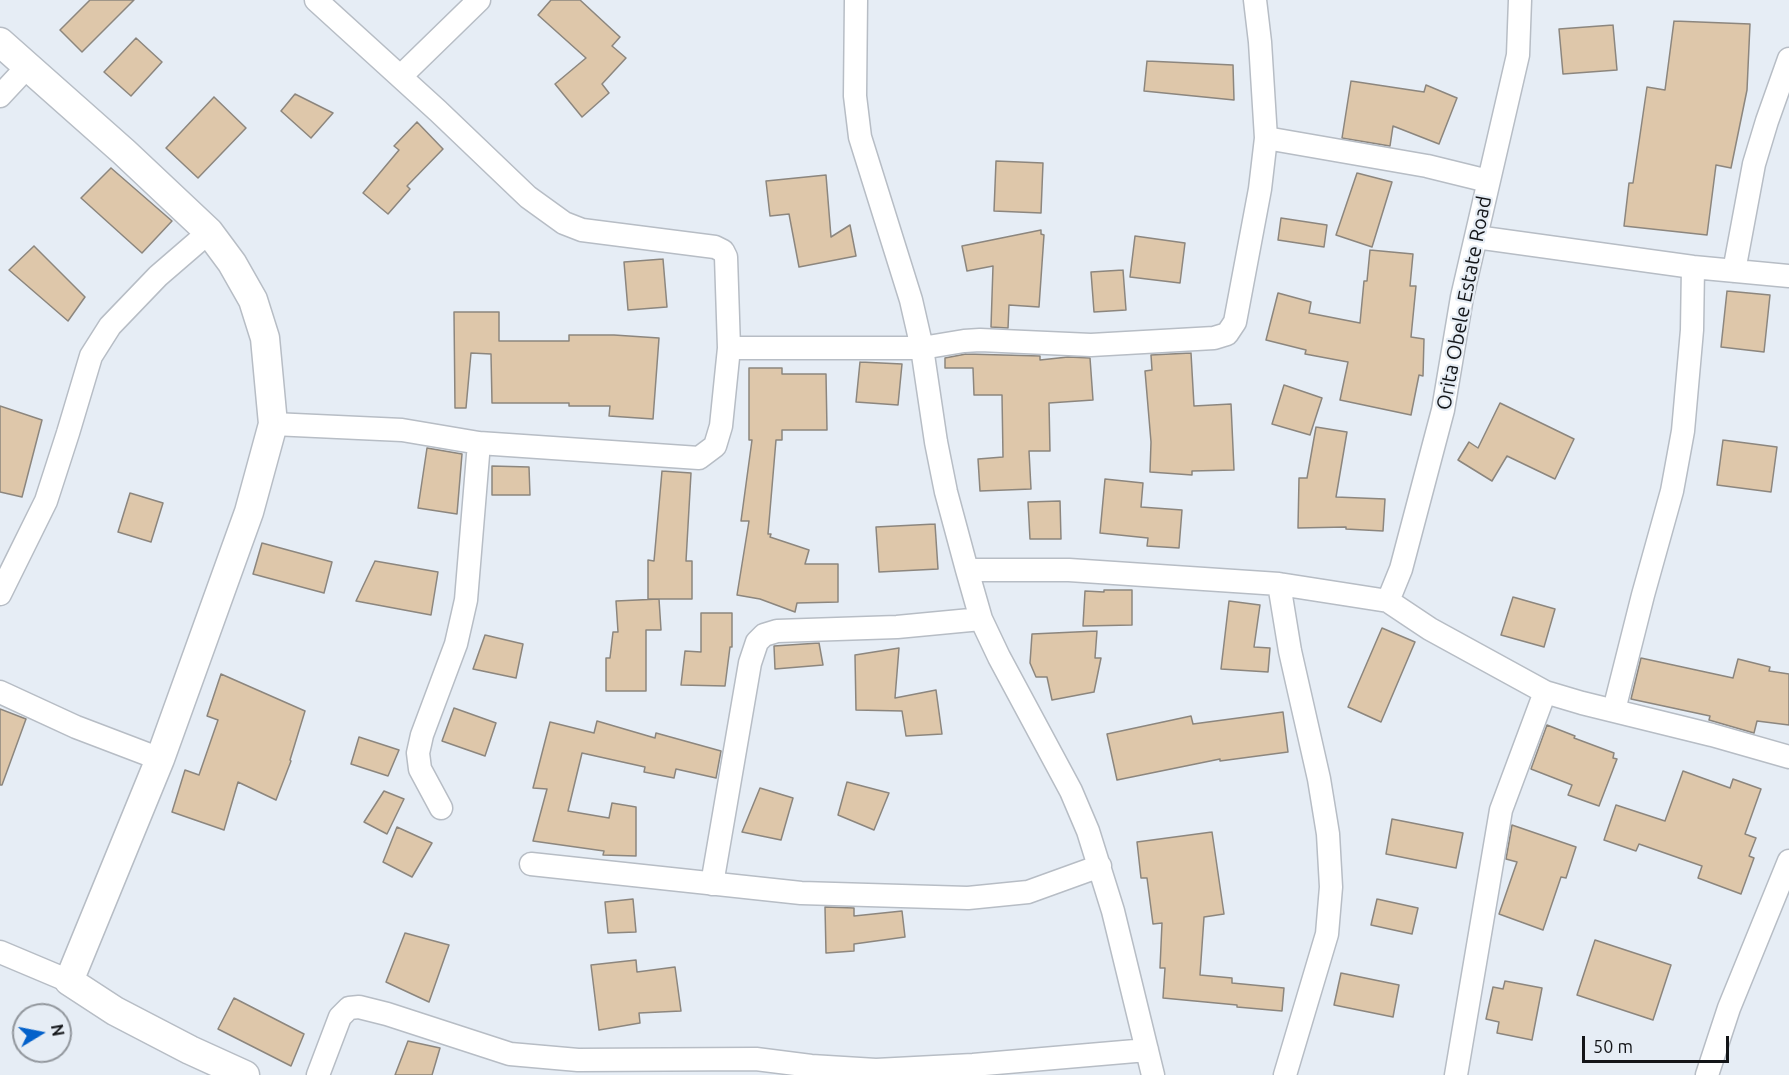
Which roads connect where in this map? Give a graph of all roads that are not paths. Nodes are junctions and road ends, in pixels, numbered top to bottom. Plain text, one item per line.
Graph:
1 (316, 0) edge
2 (479, 0) edge
3 (856, 0) edge
4 (1256, 0) edge
5 (1520, 0) edge
6 (0, 42) edge
7 (1789, 59) edge
8 (28, 66) junction
9 (401, 76) junction
10 (0, 96) edge
11 (1266, 138) junction
12 (1488, 181) junction
13 (209, 232) junction
14 (1476, 237) junction
15 (1693, 267) junction
16 (1734, 271) junction
17 (1789, 276) edge
18 (729, 348) junction
19 (922, 348) junction
20 (273, 424) junction
21 (479, 442) junction
22 (967, 570) junction
23 (1279, 584) junction
24 (0, 594) edge
25 (1388, 601) junction
26 (981, 619) junction
27 (0, 692) edge
28 (1545, 692) junction
29 (1614, 710) junction
30 (1789, 757) edge
31 (160, 759) junction
32 (441, 808) dead end
33 (1789, 861) edge
34 (531, 864) dead end
35 (1100, 866) junction
36 (712, 884) junction
37 (0, 952) edge
38 (69, 981) junction
39 (1147, 1050) junction
40 (938, 1071) edge
41 (245, 1075) edge
42 (318, 1075) edge
43 (1153, 1075) edge
44 (1285, 1075) edge
45 (1456, 1075) edge
46 (1707, 1075) edge

1 - 9 street
2 - 9 street
3 - 19 street
4 - 11 street
5 - 12 street, Orita Obele Estate Road
6 - 8 street
7 - 16 street
8 - 10 street
8 - 13 street
9 - 18 street
11 - 12 street
11 - 19 street
12 - 14 street, Orita Obele Estate Road
13 - 20 street
13 - 24 street
14 - 15 street
14 - 25 street, Orita Obele Estate Road
15 - 16 street
15 - 29 street
16 - 17 street
18 - 19 street
18 - 21 street
19 - 22 street
20 - 21 street
20 - 31 street
21 - 32 street
22 - 23 street
22 - 26 street
23 - 25 street
23 - 44 street
25 - 28 street
26 - 35 street
26 - 36 street
27 - 31 street
28 - 29 street
28 - 45 street
29 - 30 street
31 - 38 street
33 - 46 street
34 - 36 street
35 - 36 street
35 - 39 street
37 - 38 street
38 - 41 street
39 - 40 street
39 - 43 street
40 - 42 street

